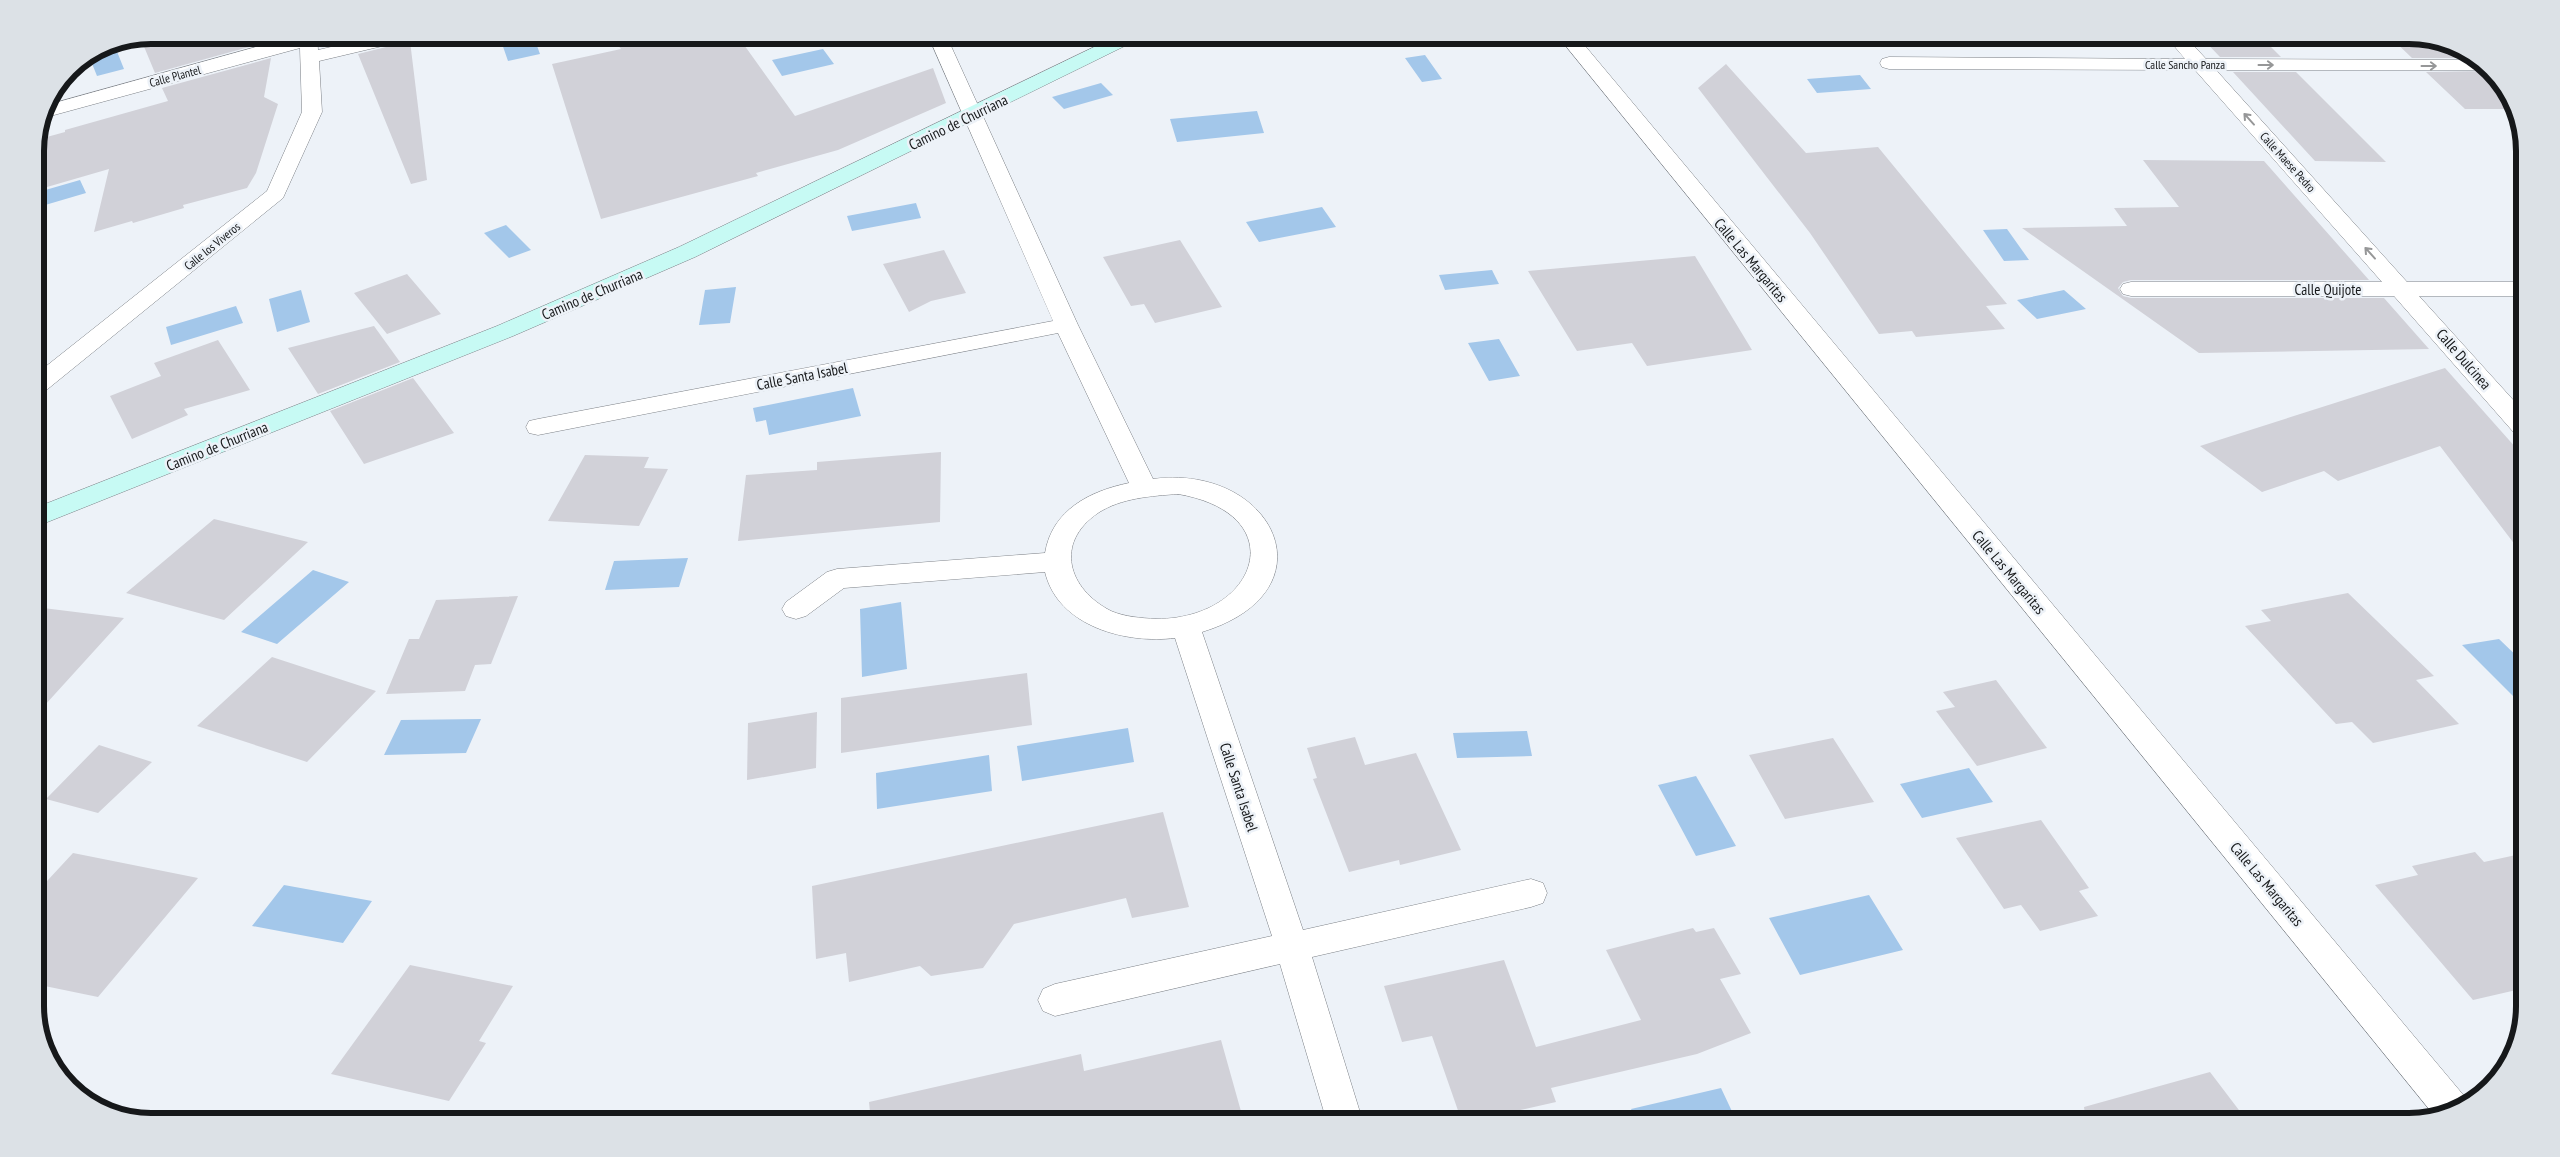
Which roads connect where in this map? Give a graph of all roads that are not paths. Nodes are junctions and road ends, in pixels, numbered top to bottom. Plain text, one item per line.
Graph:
1 (308, 44) edge
2 (941, 44) edge
3 (1115, 44) edge
4 (1573, 44) edge
5 (2182, 44) edge
6 (1889, 63) dead end
7 (2200, 64) junction
8 (2474, 66) edge
9 (52, 110) edge
10 (973, 115) junction
11 (2131, 289) dead end
12 (2402, 289) junction
13 (2516, 289) edge
14 (1066, 325) junction
15 (44, 380) edge
16 (2516, 419) edge
17 (538, 427) dead end
18 (1144, 486) junction
19 (44, 514) edge
20 (1057, 562) junction
21 (796, 610) dead end
22 (1186, 627) junction
23 (1530, 892) dead end
24 (1292, 947) junction
25 (1055, 1000) dead end
26 (2449, 1106) edge
27 (1342, 1113) edge

1 - 9 street, Calle Plantel
1 - 15 street, Calle los Viveros
2 - 10 street
3 - 10 street, Camino de Churriana
4 - 26 street, Calle Las Margaritas
5 - 7 street, Calle Maese Pedro
6 - 7 street, Calle Sancho Panza
7 -> 8 street, Calle Sancho Panza
12 -> 7 street, Calle Maese Pedro
10 - 14 street
10 - 19 street, Camino de Churriana
11 - 12 street, Calle Quijote
12 - 13 street, Calle Quijote
12 - 16 street, Calle Dulcinea
14 - 17 street, Calle Santa Isabel
14 - 18 street
18 - 20 street
18 - 22 street
20 - 21 street
20 - 22 street
22 - 24 street, Calle Santa Isabel
23 - 24 street
24 - 25 street
24 - 27 street, Calle Santa Isabel

